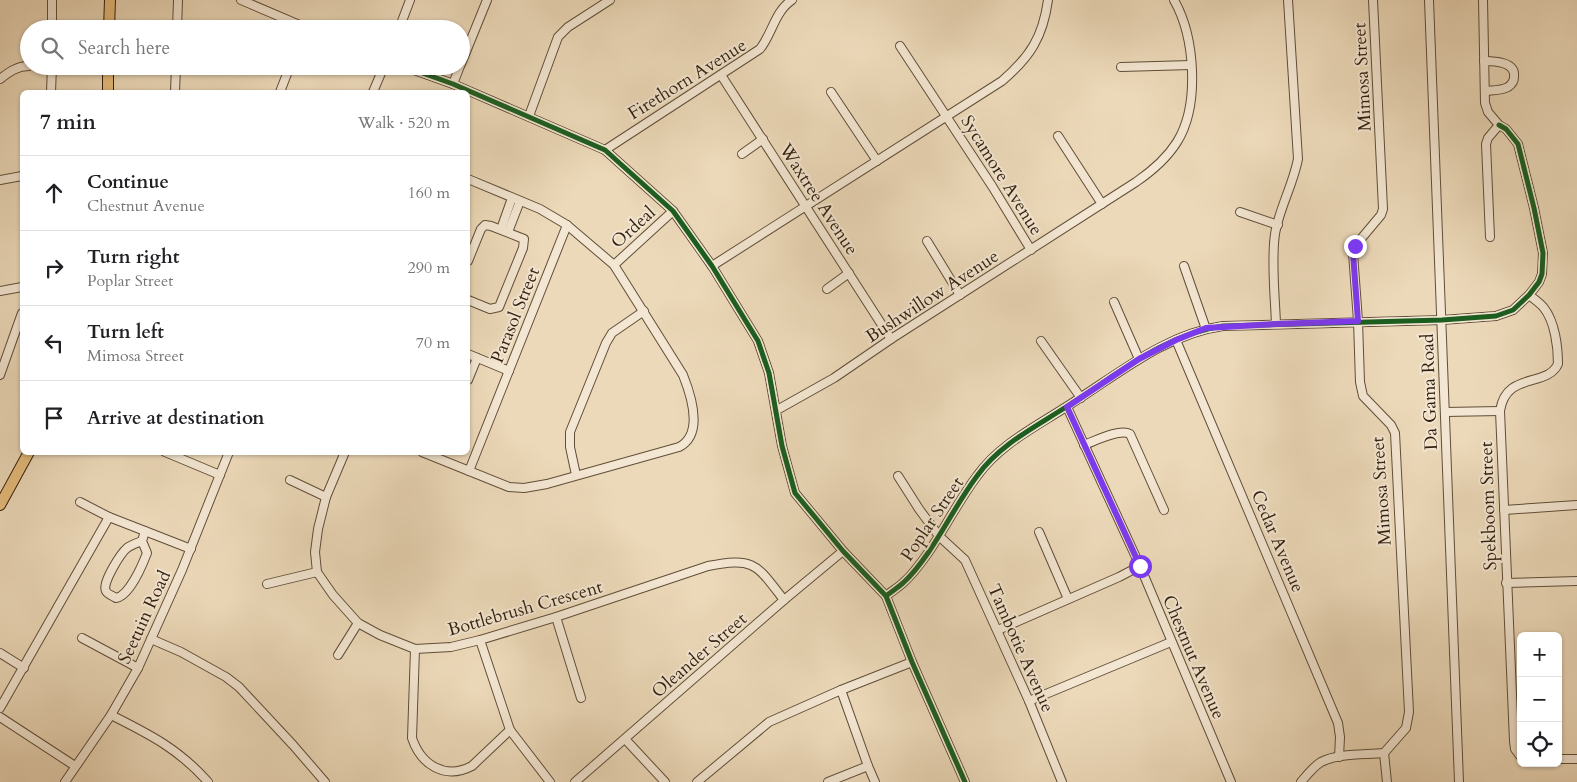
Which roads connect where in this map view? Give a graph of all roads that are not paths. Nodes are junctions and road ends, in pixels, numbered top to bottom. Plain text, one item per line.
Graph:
1 (52, 0) edge
2 (110, 0) edge
3 (178, 0) edge
4 (241, 0) edge
5 (410, 0) edge
6 (487, 0) edge
7 (610, 0) edge
8 (792, 0) edge
9 (1048, 0) edge
10 (1174, 0) edge
11 (1288, 0) edge
12 (1373, 0) edge
13 (1429, 0) edge
14 (1483, 0) edge
15 (256, 3) edge
16 (52, 20) edge
17 (109, 20) edge
18 (177, 20) edge
19 (290, 20) edge
20 (402, 20) edge
21 (470, 42) edge
22 (900, 46) dead end
23 (1484, 61) junction
24 (1191, 65) junction
25 (20, 67) edge
26 (1121, 67) dead end
27 (52, 75) edge
28 (108, 75) edge
29 (176, 75) edge
30 (287, 75) edge
31 (380, 75) edge
32 (428, 75) edge
33 (457, 75) edge
34 (721, 75) junction
35 (0, 78) edge
36 (453, 84) junction
37 (51, 90) edge
38 (108, 90) edge
39 (175, 90) edge
40 (281, 90) edge
41 (374, 90) edge
42 (467, 90) edge
43 (470, 91) edge
44 (1485, 91) junction
45 (831, 92) dead end
46 (528, 116) junction
47 (947, 117) junction
48 (1500, 125) junction
49 (1058, 136) dead end
50 (763, 139) junction
51 (605, 150) junction
52 (742, 154) dead end
53 (877, 161) junction
54 (20, 176) edge
55 (0, 180) edge
56 (470, 180) edge
57 (516, 200) junction
58 (1102, 204) junction
59 (807, 206) junction
60 (673, 212) junction
61 (1240, 212) dead end
62 (567, 225) junction
63 (1278, 225) junction
64 (504, 231) junction
65 (1490, 237) dead end
66 (927, 241) dead end
67 (1031, 250) junction
68 (470, 256) edge
69 (614, 265) junction
70 (712, 266) junction
71 (1184, 266) dead end
72 (849, 273) junction
73 (20, 287) edge
74 (827, 289) dead end
75 (0, 291) edge
76 (960, 295) junction
77 (1529, 295) junction
78 (470, 301) edge
79 (1114, 302) dead end
80 (644, 311) junction
81 (20, 318) edge
82 (1442, 320) junction
83 (1358, 321) junction
84 (1276, 324) junction
85 (1206, 328) junction
86 (891, 339) junction
87 (1041, 340) dead end
88 (1176, 340) junction
89 (470, 355) edge
90 (477, 358) junction
91 (1139, 359) junction
92 (1, 370) edge
93 (509, 371) junction
94 (470, 375) edge
95 (1081, 398) junction
96 (1067, 407) junction
97 (777, 410) junction
98 (1500, 411) junction
99 (1445, 412) junction
100 (1084, 446) junction
101 (27, 455) edge
102 (172, 455) edge
103 (228, 455) edge
104 (344, 455) edge
105 (429, 455) edge
106 (469, 471) junction
107 (220, 474) junction
108 (576, 475) junction
109 (898, 476) dead end
110 (290, 480) dead end
111 (326, 497) junction
112 (80, 502) dead end
113 (0, 505) edge
114 (1577, 505) edge
115 (1164, 510) dead end
116 (1504, 510) junction
117 (108, 517) junction
118 (145, 531) junction
119 (1039, 532) dead end
120 (939, 536) junction
121 (142, 541) junction
122 (191, 549) junction
123 (843, 551) junction
124 (1140, 566) junction
125 (317, 572) junction
126 (1577, 581) edge
127 (1506, 583) junction
128 (267, 584) dead end
129 (886, 596) junction
130 (1068, 599) junction
131 (784, 600) junction
132 (556, 617) junction
133 (358, 623) junction
134 (998, 630) junction
135 (82, 638) dead end
136 (150, 639) junction
137 (480, 640) junction
138 (1171, 642) junction
139 (414, 649) junction
140 (0, 653) edge
141 (338, 655) dead end
142 (912, 662) junction
143 (24, 668) junction
144 (138, 668) junction
145 (841, 690) junction
146 (581, 698) dead end
147 (1029, 701) junction
148 (0, 708) edge
149 (111, 715) junction
150 (0, 717) edge
151 (510, 730) junction
152 (626, 739) junction
153 (1517, 752) edge
154 (1384, 754) junction
155 (1339, 757) junction
156 (1562, 759) edge
157 (1577, 760) edge
158 (75, 766) junction
159 (868, 766) junction
160 (65, 782) edge
161 (208, 782) edge
162 (325, 782) edge
163 (550, 782) edge
164 (575, 782) edge
165 (665, 782) edge
166 (697, 782) edge
167 (828, 782) edge
168 (876, 782) edge
169 (965, 782) edge
170 (1062, 782) edge
171 (1231, 782) edge
172 (1301, 782) edge
173 (1387, 782) edge
174 (1459, 782) edge

1 - 16 street
2 - 17 main road
3 - 18 street
4 - 15 street
5 - 20 street
6 - 21 street
7 - 46 street
8 - 34 street, Firethorn Avenue
9 - 47 street
10 - 24 street, Bushwillow Avenue
11 - 63 street
12 - 83 street, Mimosa Street
13 - 82 street, Da Gama Road
14 - 23 street, Poplar Street
15 - 19 street
22 - 47 street, Sycamore Avenue
23 - 44 street, Poplar Street
23 - 44 street
24 - 26 street
24 - 58 street, Bushwillow Avenue
25 - 35 street
27 - 37 street
28 - 38 main road
29 - 39 street
30 - 40 street
31 - 41 street
32 - 36 street
33 - 36 street
34 - 50 street, Waxtree Avenue
34 - 51 street, Firethorn Avenue
36 - 42 street
43 - 46 street
44 - 48 street, Poplar Street
45 - 53 street
46 - 51 street
47 - 53 street
47 - 67 street, Sycamore Avenue
48 - 65 street
48 - 77 street, Poplar Street
49 - 58 street
50 - 52 street
50 - 59 street, Waxtree Avenue
51 - 60 street
53 - 59 street
54 - 55 street
56 - 57 street
57 - 62 street
57 - 64 street
58 - 67 street, Bushwillow Avenue
59 - 70 street
59 - 72 street, Waxtree Avenue
60 - 69 street, Ordeal
60 - 70 street
61 - 63 street
62 - 69 street
62 - 93 street, Parasol Street
63 - 84 street
64 - 68 street
64 - 78 street
66 - 76 street
67 - 76 street, Bushwillow Avenue
69 - 80 street
70 - 97 street
71 - 85 street
72 - 74 street
72 - 86 street, Waxtree Avenue
73 - 75 street
76 - 86 street, Bushwillow Avenue
77 - 82 street, Poplar Street
77 - 98 street, Spekboom Street
79 - 91 street
80 - 108 street
80 - 108 street
81 - 92 street
82 - 83 street, Poplar Street
82 - 99 street, Da Gama Road
83 - 84 street, Poplar Street
83 - 154 street, Mimosa Street
84 - 85 street, Poplar Street
85 - 88 street, Poplar Street
86 - 97 street, Bushwillow Avenue
87 - 95 street
88 - 91 street, Poplar Street
88 - 155 street, Cedar Avenue
89 - 90 street
90 - 93 street
90 - 94 street
91 - 95 street, Poplar Street
93 - 106 street, Parasol Street
95 - 96 street, Poplar Street
96 - 100 street, Chestnut Avenue
96 - 120 street, Poplar Street
97 - 123 street
98 - 99 street
98 - 116 street, Spekboom Street
99 - 174 street, Da Gama Road
100 - 115 street
100 - 124 street, Chestnut Avenue
101 - 113 main road
102 - 107 street
103 - 107 street, Seetuin Road
104 - 111 street
105 - 106 street
106 - 108 street
107 - 122 street, Seetuin Road
109 - 120 street, Poplar Street
110 - 111 street
111 - 125 street
112 - 117 street
114 - 116 street
116 - 127 street, Spekboom Street
117 - 118 street
117 - 143 street
118 - 121 street
118 - 122 street
119 - 130 street
120 - 129 street, Poplar Street
120 - 134 street, Tambotie Avenue
121 - 121 street
122 - 136 street, Seetuin Road
123 - 129 street
123 - 131 street, Oleander Street
124 - 130 street
124 - 138 street, Chestnut Avenue
125 - 128 street
125 - 133 street, Bottlebrush Crescent
126 - 127 street
127 - 153 street, Spekboom Street
129 - 142 street
130 - 134 street
131 - 132 street, Bottlebrush Crescent
131 - 152 street, Oleander Street
132 - 137 street, Bottlebrush Crescent
132 - 146 street
133 - 139 street, Bottlebrush Crescent
133 - 141 street
134 - 147 street, Tambotie Avenue
135 - 144 street
136 - 144 street, Seetuin Road
136 - 162 street
137 - 139 street, Bottlebrush Crescent
137 - 151 street
138 - 147 street
138 - 171 street, Chestnut Avenue
139 - 151 street
140 - 143 street
142 - 145 street
142 - 169 street
143 - 148 street
144 - 149 street, Seetuin Road
145 - 159 street
145 - 166 street
147 - 170 street, Tambotie Avenue
149 - 158 street, Seetuin Road
149 - 161 street
150 - 158 street
151 - 163 street
152 - 164 street, Oleander Street
152 - 165 street
154 - 155 street
154 - 173 street
155 - 172 street
156 - 157 street
158 - 160 street, Seetuin Road
159 - 167 street
159 - 168 street

